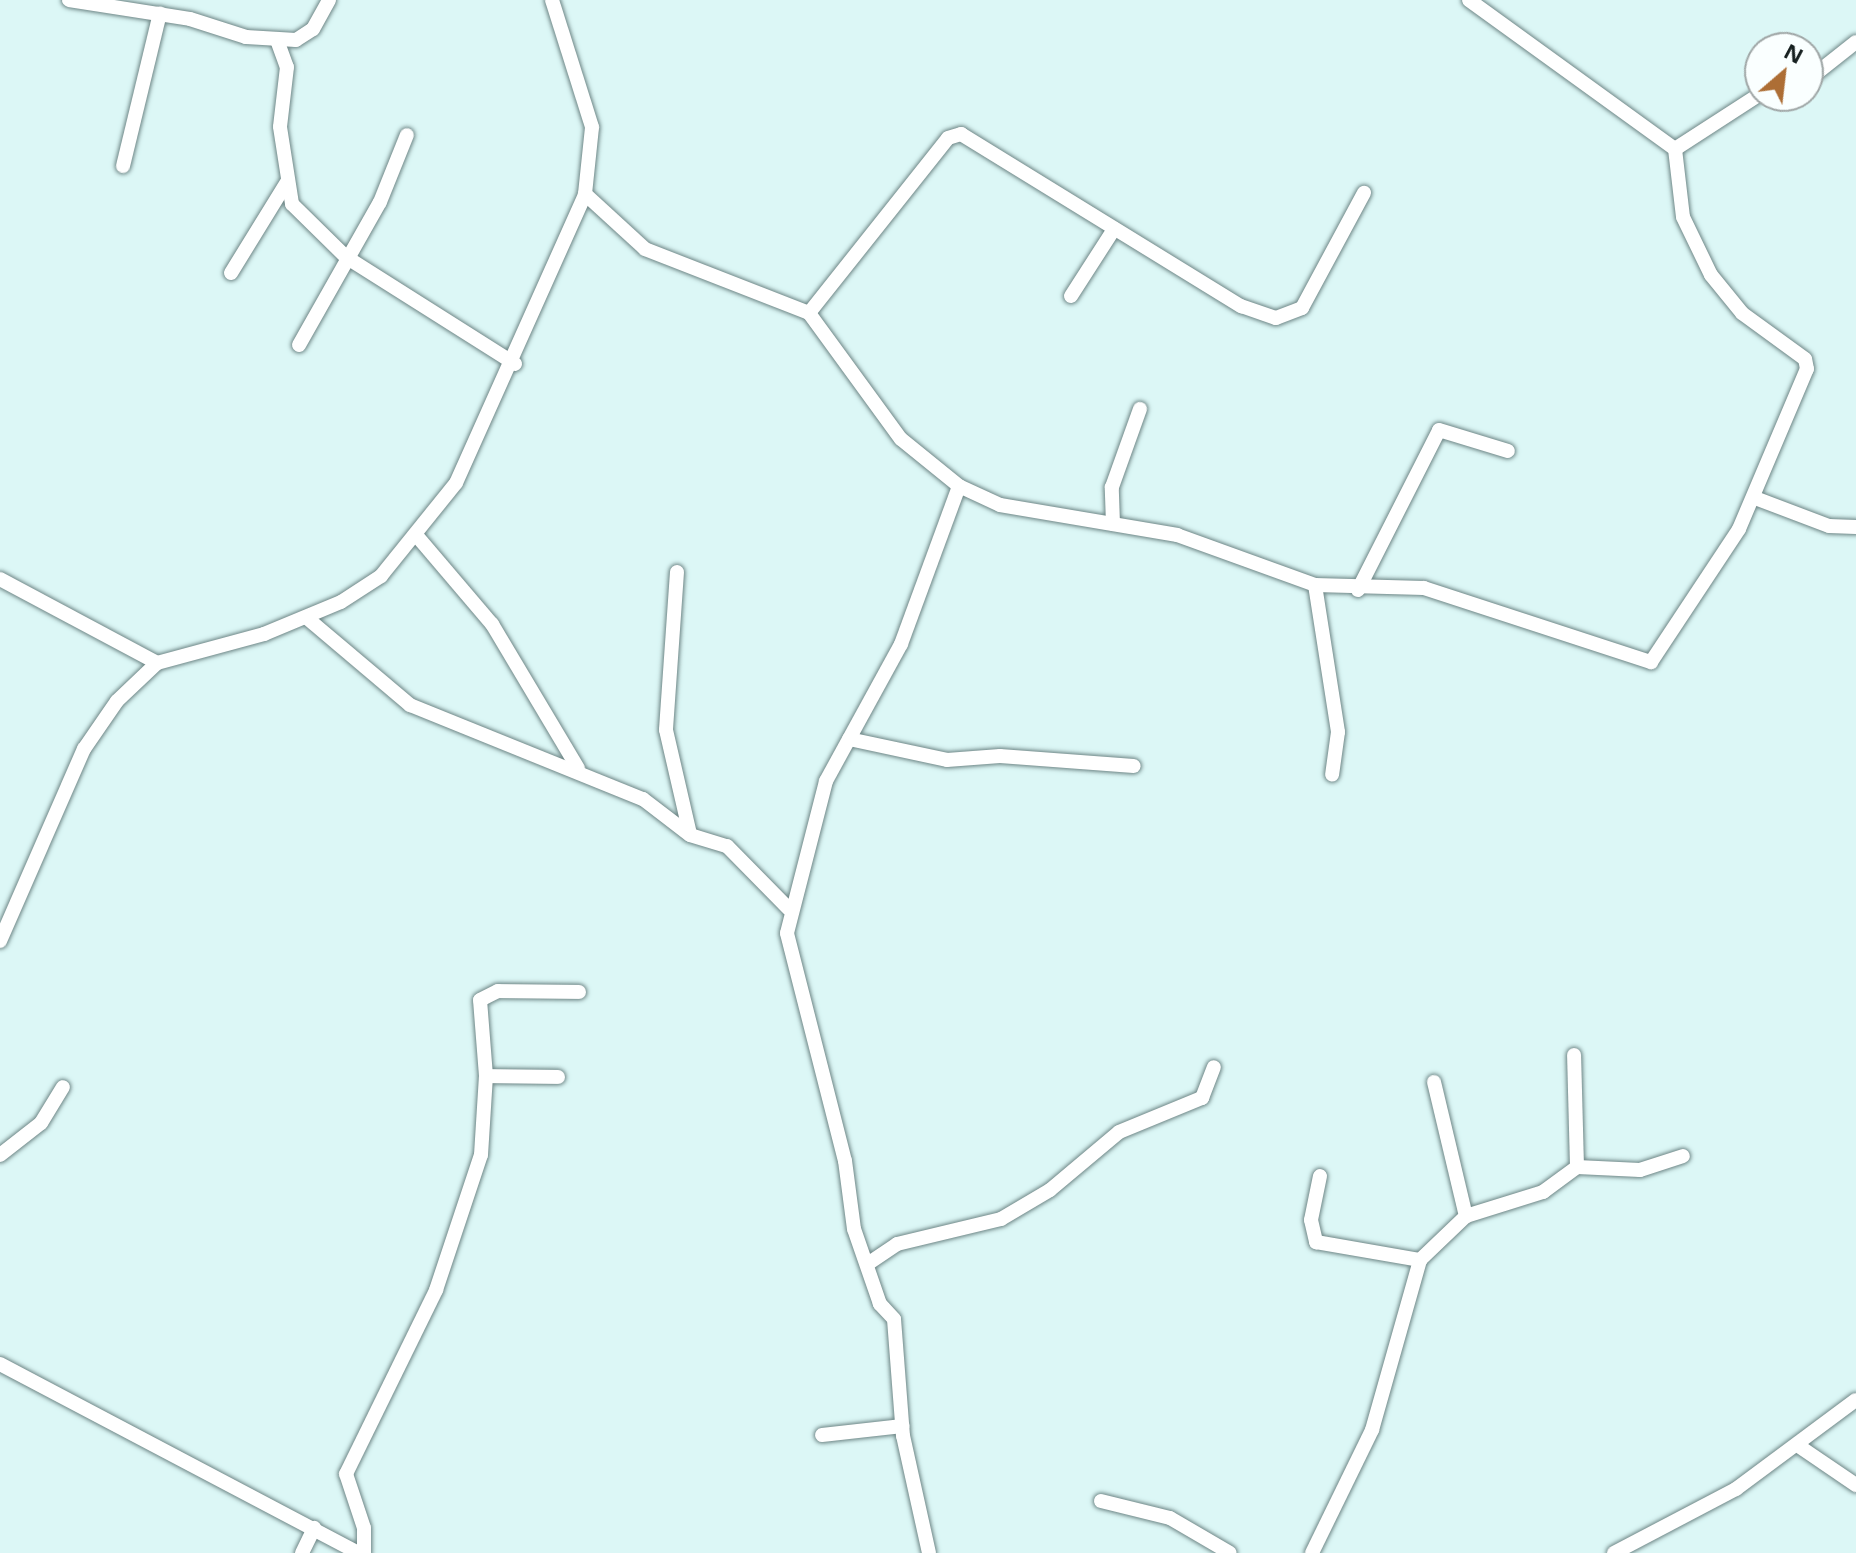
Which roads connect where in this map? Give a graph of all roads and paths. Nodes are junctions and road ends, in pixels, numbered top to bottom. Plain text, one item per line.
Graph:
1 (69, 0) edge
2 (329, 0) edge
3 (1469, 0) edge
4 (549, 1) edge
5 (125, 5) edge
6 (160, 13) junction
7 (277, 40) junction
8 (1856, 42) edge
9 (1824, 67) edge
10 (1744, 102) edge
11 (407, 135) dead end
12 (1675, 149) junction
13 (123, 166) dead end
14 (287, 182) junction
15 (1364, 193) dead end
16 (585, 194) junction
17 (1114, 229) junction
18 (346, 257) junction
19 (231, 273) dead end
20 (1071, 296) dead end
21 (809, 313) junction
22 (299, 345) dead end
23 (515, 364) junction
24 (1140, 409) dead end
25 (1508, 451) dead end
26 (959, 486) junction
27 (1755, 498) junction
28 (1113, 524) junction
29 (1856, 527) edge
30 (417, 536) junction
31 (677, 572) dead end
32 (0, 579) edge
33 (1315, 585) junction
34 (1358, 590) junction
35 (307, 618) junction
36 (157, 663) junction
37 (849, 739) junction
38 (1134, 766) dead end
39 (578, 768) junction
40 (1332, 775) dead end
41 (690, 835) junction
42 (789, 909) junction
43 (1, 931) edge
44 (579, 992) dead end
45 (1574, 1055) dead end
46 (1214, 1067) dead end
47 (486, 1076) junction
48 (558, 1077) dead end
49 (1434, 1082) dead end
50 (63, 1087) dead end
51 (0, 1155) edge
52 (1683, 1156) dead end
53 (1577, 1167) junction
54 (1320, 1176) dead end
55 (1466, 1216) junction
56 (1420, 1260) junction
57 (869, 1263) junction
58 (0, 1364) edge
59 (1856, 1400) edge
60 (902, 1426) junction
61 (822, 1435) dead end
62 (1800, 1447) junction
63 (1856, 1485) edge
64 (1101, 1501) dead end
65 (314, 1528) junction
66 (302, 1553) edge
67 (358, 1553) edge
68 (364, 1553) edge
69 (929, 1553) edge
70 (1230, 1553) edge
71 (1312, 1553) edge
72 (1614, 1553) edge

1 - 5 street
2 - 7 street
3 - 12 street
4 - 16 street
5 - 6 street
6 - 7 street
6 - 13 street
7 - 14 street
8 - 9 street
10 - 12 street
11 - 18 street
12 - 27 street
14 - 18 street
14 - 19 street
15 - 17 street
16 - 21 street
16 - 23 street
17 - 20 street
17 - 21 street
18 - 22 street
18 - 23 street
21 - 26 street
23 - 30 street
24 - 28 street
25 - 34 street
26 - 28 street
26 - 37 street
27 - 29 street
27 - 34 street
28 - 33 street
30 - 35 street
30 - 39 street
31 - 41 street
32 - 36 street
33 - 34 street
33 - 40 street
35 - 36 street
35 - 39 street
36 - 43 street
37 - 38 street
37 - 42 street
39 - 41 street
41 - 42 street
42 - 57 street
44 - 47 street
45 - 53 street
46 - 57 street
47 - 48 street
47 - 68 street
49 - 55 street
50 - 51 street
52 - 53 street
53 - 55 street
54 - 56 street
55 - 56 street
56 - 71 street
57 - 60 street
58 - 65 street
59 - 62 street
60 - 61 street
60 - 69 street
62 - 63 street
62 - 72 street
64 - 70 street
65 - 66 street
65 - 67 street

